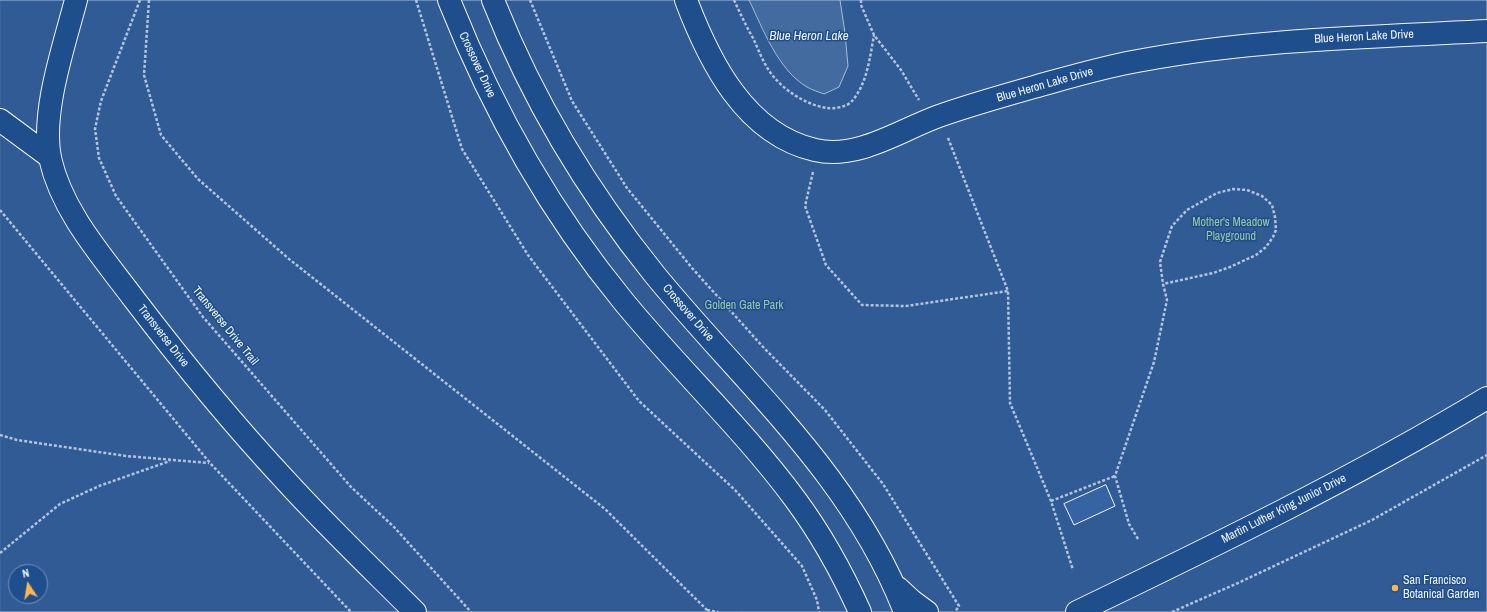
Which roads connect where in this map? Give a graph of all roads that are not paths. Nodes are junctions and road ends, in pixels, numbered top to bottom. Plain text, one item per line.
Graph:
1 (76, 0) edge
2 (449, 0) edge
3 (493, 0) edge
4 (686, 0) edge
5 (1487, 31) edge
6 (0, 120) edge
7 (50, 157) junction
8 (1487, 398) edge
9 (839, 568) junction
10 (889, 578) junction
11 (415, 612) edge
12 (844, 612) edge
13 (860, 612) edge
14 (905, 612) edge
15 (927, 612) edge
16 (1077, 612) edge

1 - 7 main road, Transverse Drive
2 - 9 main road, Crossover Drive
3 - 10 main road, Crossover Drive
4 - 5 main road, Blue Heron Lake Drive
6 - 7 main road
7 - 11 main road, Transverse Drive
8 - 16 main road, Martin Luther King Junior Drive
9 - 12 main road
9 - 13 main road, Crossover Drive
10 - 14 main road, Crossover Drive
10 - 15 main road

